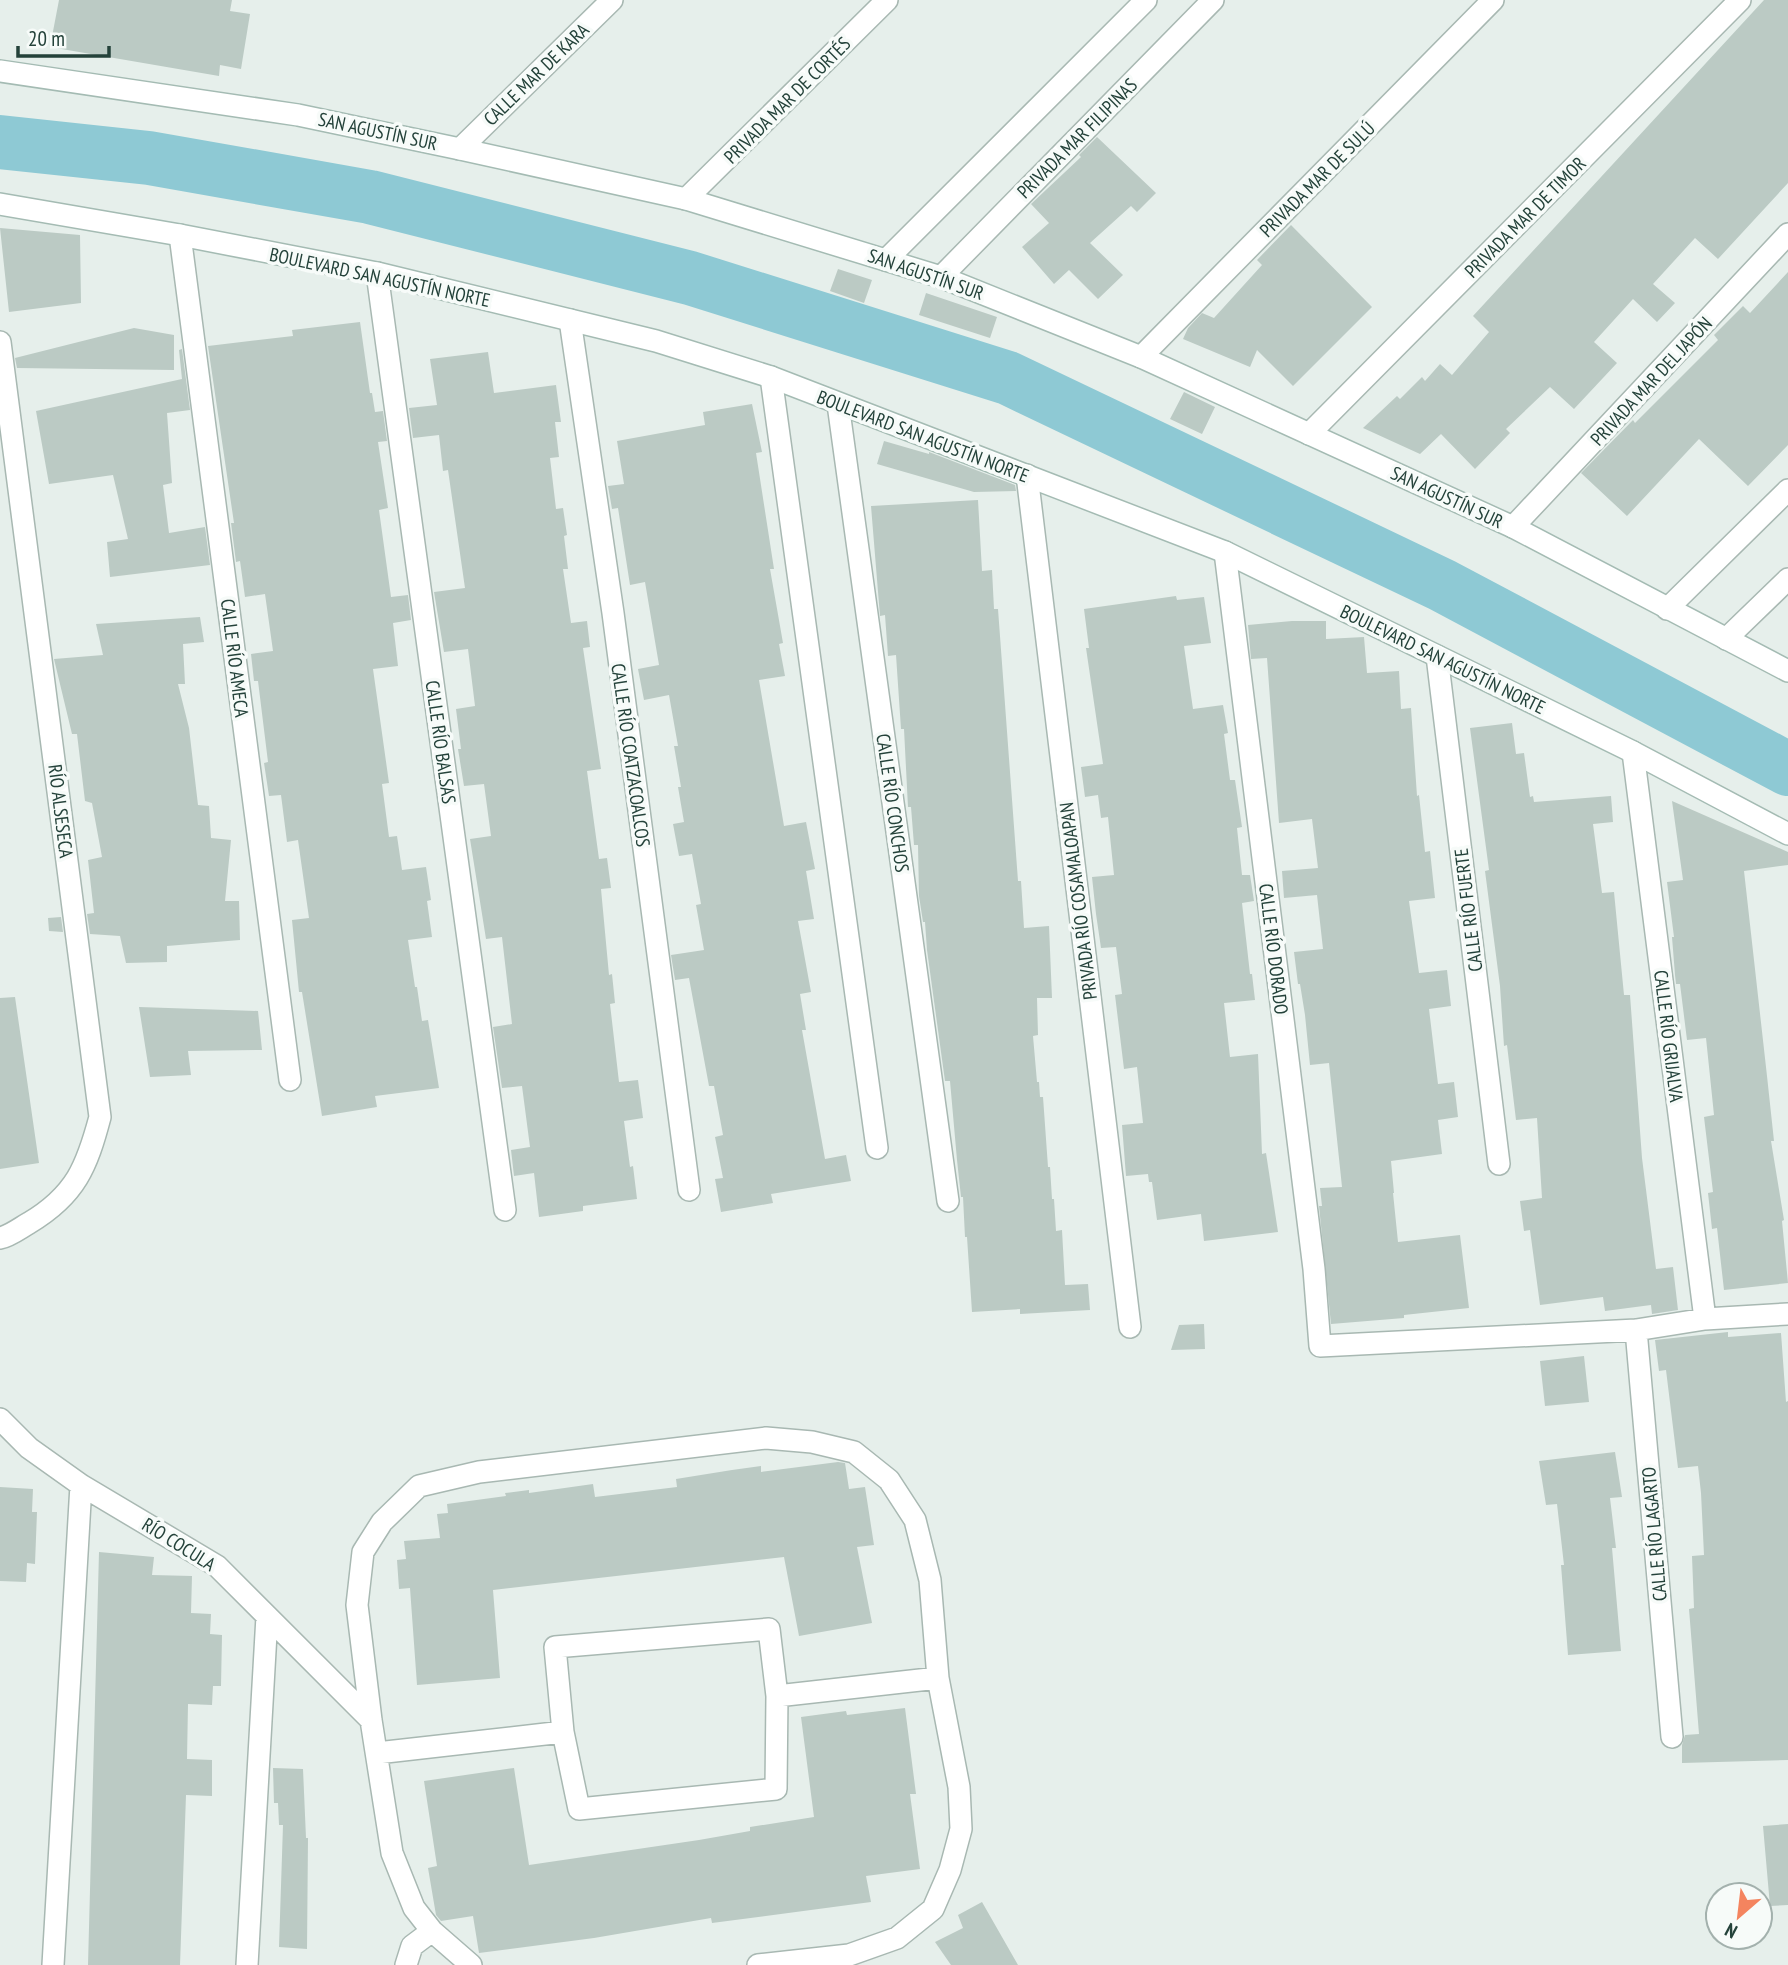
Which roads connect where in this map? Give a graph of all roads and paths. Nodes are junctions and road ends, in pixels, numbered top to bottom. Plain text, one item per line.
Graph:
1 (612, 0) edge
2 (887, 0) edge
3 (1146, 0) edge
4 (1213, 0) edge
5 (1493, 0) edge
6 (1740, 0) edge
7 (0, 71) edge
8 (460, 149) junction
9 (686, 199) junction
10 (0, 204) edge
11 (1788, 234) edge
12 (180, 235) junction
13 (886, 260) junction
14 (376, 273) junction
15 (941, 277) junction
16 (570, 320) junction
17 (0, 342) edge
18 (1141, 357) junction
19 (771, 377) junction
20 (838, 404) junction
21 (1309, 434) junction
22 (1027, 475) junction
23 (1788, 490) edge
24 (1513, 527) junction
25 (1225, 552) junction
26 (1788, 579) edge
27 (1667, 609) junction
28 (1726, 639) junction
29 (1437, 656) junction
30 (1788, 671) edge
31 (1633, 752) junction
32 (1788, 834) edge
33 (290, 1080) dead end
34 (877, 1148) dead end
35 (1499, 1164) dead end
36 (689, 1190) dead end
37 (948, 1201) dead end
38 (505, 1210) dead end
39 (0, 1238) edge
40 (1788, 1314) edge
41 (1705, 1319) junction
42 (1130, 1327) dead end
43 (1636, 1331) junction
44 (0, 1419) edge
45 (81, 1485) junction
46 (267, 1616) junction
47 (938, 1678) junction
48 (777, 1696) junction
49 (371, 1720) junction
50 (563, 1732) junction
51 (1672, 1737) dead end
52 (377, 1753) junction
53 (432, 1931) junction
54 (53, 1965) edge
55 (247, 1965) edge
56 (406, 1965) edge
57 (471, 1965) edge
58 (758, 1965) edge

1 - 8 street, CALLE MAR DE KARA
2 - 9 street, PRIVADA MAR DE CORTÉS
3 - 13 street
4 - 15 street, PRIVADA MAR FILIPINAS
5 - 18 street, PRIVADA MAR DE SULÚ
6 - 21 street, PRIVADA MAR DE TIMOR
7 - 8 street, SAN AGUSTÍN SUR
8 - 9 street, SAN AGUSTÍN SUR
9 - 13 street, SAN AGUSTÍN SUR
10 - 12 street, BOULEVARD SAN AGUSTÍN NORTE
11 - 24 street, PRIVADA MAR DEL JAPÓN
12 - 14 street, BOULEVARD SAN AGUSTÍN NORTE
12 - 33 street, CALLE RÍO AMECA
13 - 15 street, SAN AGUSTÍN SUR
14 - 16 street, BOULEVARD SAN AGUSTÍN NORTE
14 - 38 street, CALLE RÍO BALSAS
15 - 18 street, SAN AGUSTÍN SUR
16 - 19 street, BOULEVARD SAN AGUSTÍN NORTE
16 - 36 street, CALLE RÍO COATZACOALCOS
17 - 39 street, RÍO ALSESECA
18 - 21 street, SAN AGUSTÍN SUR
19 - 20 street, BOULEVARD SAN AGUSTÍN NORTE
19 - 34 street
20 - 22 street, BOULEVARD SAN AGUSTÍN NORTE
20 - 37 street, CALLE RÍO CONCHOS
21 - 24 street, SAN AGUSTÍN SUR
22 - 25 street, BOULEVARD SAN AGUSTÍN NORTE
22 - 42 street, PRIVADA RÍO COSAMALOAPAN
23 - 27 street
24 - 27 street, SAN AGUSTÍN SUR
25 - 29 street, BOULEVARD SAN AGUSTÍN NORTE
25 - 43 street, CALLE RÍO DORADO
26 - 28 street
27 - 28 street, SAN AGUSTÍN SUR
28 - 30 street, SAN AGUSTÍN SUR
29 - 31 street, BOULEVARD SAN AGUSTÍN NORTE
29 - 35 street, CALLE RÍO FUERTE
31 - 32 street, BOULEVARD SAN AGUSTÍN NORTE
31 - 41 street, CALLE RÍO GRIJALVA
40 - 41 street
41 - 43 street
43 - 51 street, CALLE RÍO LAGARTO
44 - 45 street, RÍO COCULA
45 - 46 street, RÍO COCULA
45 - 54 street
46 - 49 street, RÍO COCULA
46 - 55 street
47 - 48 street
47 - 49 street
47 - 58 street
48 - 50 street
48 - 50 street
49 - 52 street
50 - 52 street
52 - 53 street
53 - 56 street
53 - 57 street

